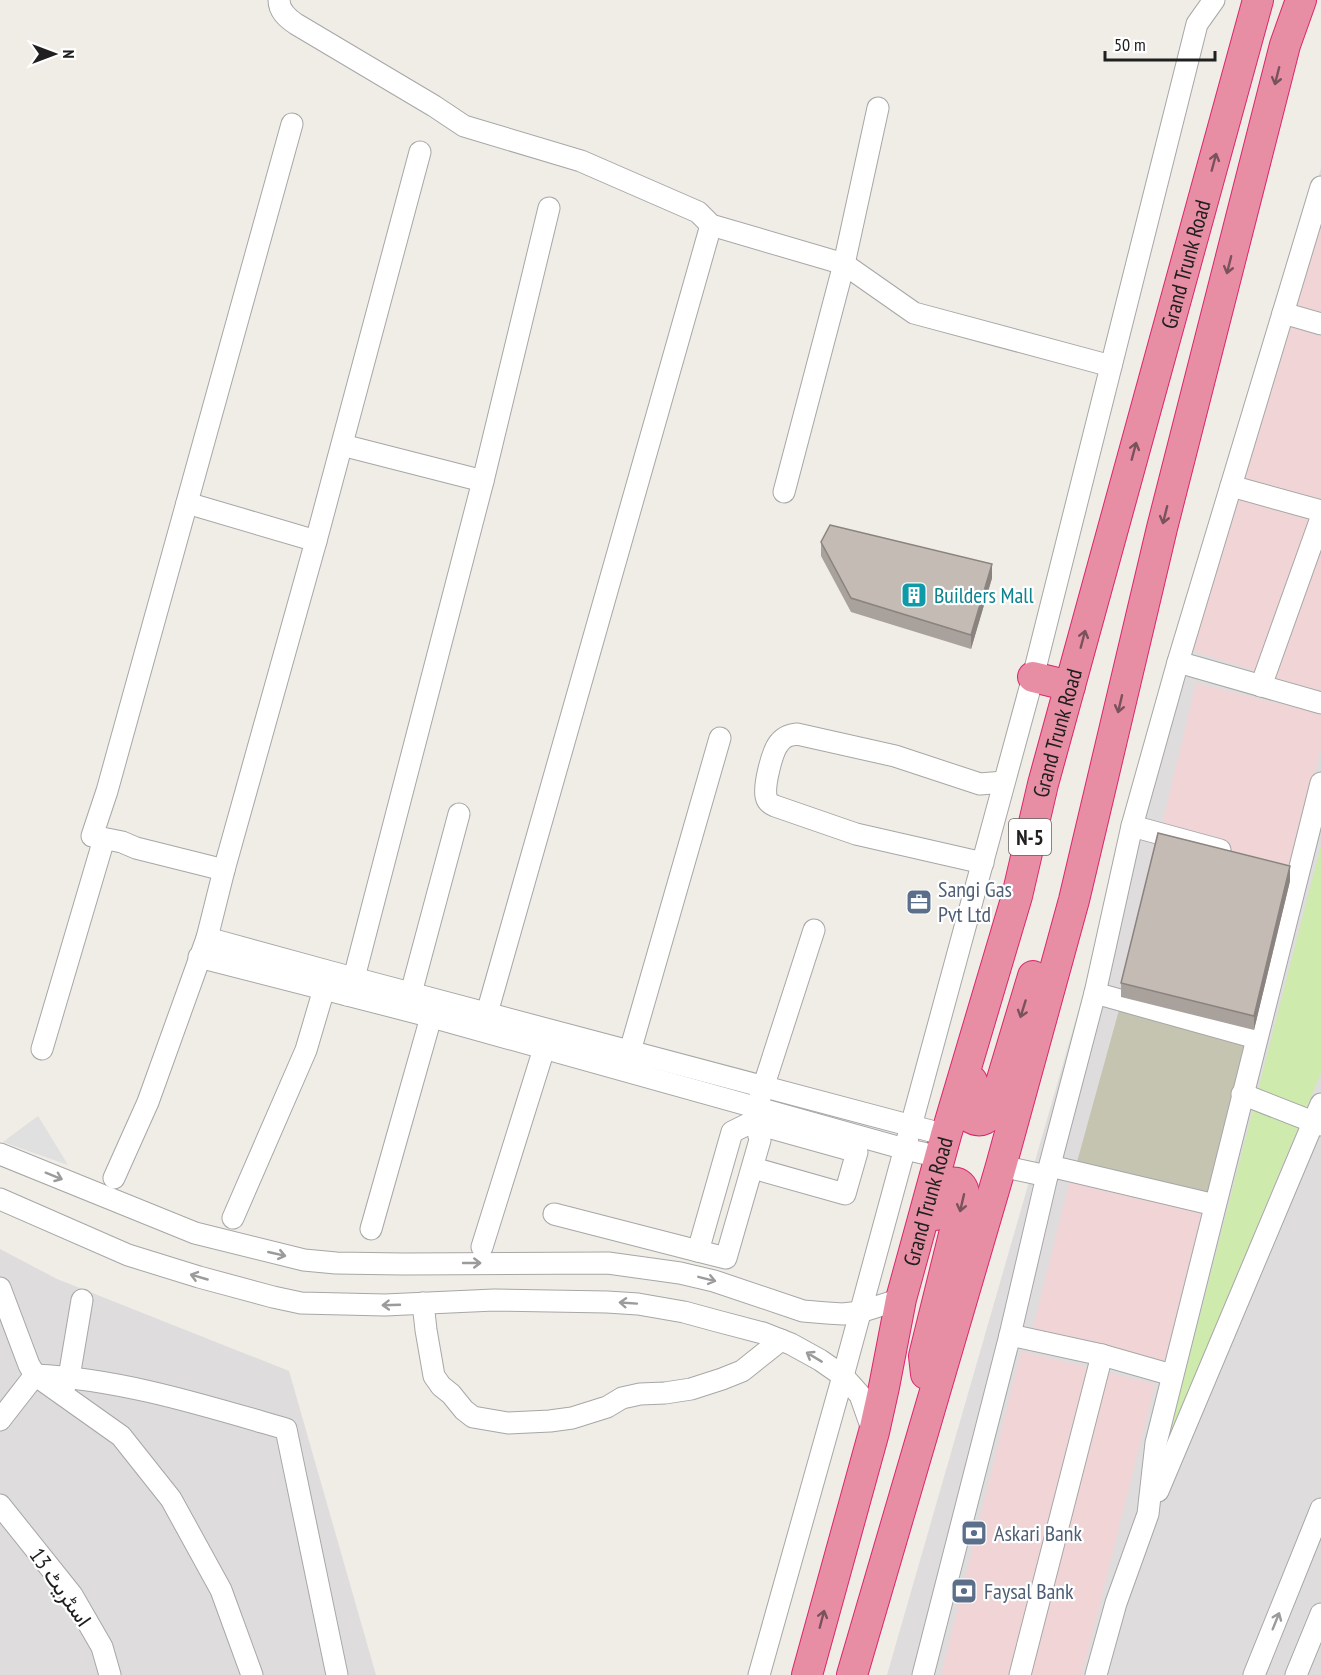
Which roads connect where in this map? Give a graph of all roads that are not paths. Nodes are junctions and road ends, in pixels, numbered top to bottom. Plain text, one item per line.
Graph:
1 (279, 0) edge
2 (1214, 0) edge
3 (1258, 0) edge
4 (1301, 0) edge
5 (878, 108) dead end
6 (291, 124) dead end
7 (420, 152) dead end
8 (1321, 187) edge
9 (549, 208) dead end
10 (711, 225) junction
11 (844, 264) junction
12 (1283, 313) junction
13 (1321, 324) edge
14 (1111, 366) junction
15 (342, 445) junction
16 (483, 481) junction
17 (1231, 486) junction
18 (784, 492) dead end
19 (187, 503) junction
20 (1321, 511) edge
21 (1321, 518) edge
22 (316, 541) junction
23 (1178, 662) junction
24 (1033, 677) junction
25 (1070, 686) junction
26 (1261, 686) junction
27 (1321, 703) edge
28 (720, 738) dead end
29 (1004, 782) junction
30 (1321, 783) edge
31 (459, 814) dead end
32 (1132, 826) junction
33 (104, 838) junction
34 (1314, 839) edge
35 (1234, 854) edge
36 (982, 863) junction
37 (1277, 866) edge
38 (224, 870) junction
39 (1299, 872) junction
40 (1017, 896) junction
41 (1074, 900) junction
42 (814, 930) dead end
43 (203, 947) junction
44 (327, 981) junction
45 (350, 986) junction
46 (411, 993) junction
47 (1095, 993) junction
48 (433, 1008) junction
49 (488, 1013) junction
50 (1256, 1038) junction
51 (547, 1039) junction
52 (42, 1049) dead end
53 (630, 1051) junction
54 (763, 1086) junction
55 (1242, 1094) junction
56 (1319, 1117) edge
57 (755, 1119) junction
58 (911, 1126) junction
59 (943, 1146) junction
60 (905, 1149) junction
61 (0, 1154) edge
62 (1001, 1166) junction
63 (753, 1168) junction
64 (1049, 1171) junction
65 (114, 1178) dead end
66 (0, 1199) edge
67 (1215, 1205) junction
68 (554, 1214) dead end
69 (233, 1218) dead end
70 (371, 1229) dead end
71 (482, 1247) dead end
72 (698, 1251) junction
73 (0, 1288) edge
74 (901, 1299) junction
75 (82, 1300) dead end
76 (423, 1303) junction
77 (803, 1311) junction
78 (860, 1312) junction
79 (1010, 1335) junction
80 (786, 1342) junction
81 (1102, 1355) junction
82 (35, 1375) junction
83 (1172, 1375) junction
84 (843, 1376) junction
85 (65, 1385) junction
86 (884, 1387) junction
87 (931, 1402) junction
88 (0, 1420) edge
89 (874, 1432) junction
90 (0, 1506) edge
91 (1321, 1509) edge
92 (1148, 1514) junction
93 (1321, 1614) edge
94 (110, 1675) edge
95 (252, 1675) edge
96 (337, 1675) edge
97 (759, 1675) edge
98 (807, 1675) edge
99 (852, 1675) edge
100 (923, 1675) edge
101 (1020, 1675) edge
102 (1096, 1675) edge
103 (1254, 1675) edge
104 (1296, 1675) edge

1 - 10 street
2 - 14 street
25 -> 3 highway, Grand Trunk Road / N-5
4 -> 41 highway, Grand Trunk Road / N-5
5 - 11 street
6 - 19 street
7 - 15 street
8 - 12 street
9 - 16 street
10 - 11 street
10 - 49 street
11 - 14 street
11 - 18 street
12 - 13 street
12 - 17 street
14 - 24 street
15 - 16 street
15 - 22 street
16 - 45 street
17 - 20 street
17 - 23 street
19 - 22 street
19 - 33 street
21 - 26 street
22 - 38 street
23 - 26 street
23 - 32 street
24 - 25 highway
24 - 29 street
25 - 40 highway, Grand Trunk Road / N-5
26 - 27 street
28 - 53 street
29 - 36 street
29 - 36 street
30 - 34 street
31 - 46 street
32 - 35 street
32 - 47 street
33 - 38 street
33 - 52 street
34 - 39 street
36 - 58 street
37 - 39 street
38 - 43 street
39 - 50 street
41 -> 40 highway
40 - 59 highway, Grand Trunk Road / N-5
41 - 62 highway, Grand Trunk Road / N-5
42 - 54 street
43 - 44 street
43 - 65 street
44 - 45 street
44 - 69 street
45 - 46 street
45 - 48 street
46 - 48 street
47 - 50 street
47 - 64 street
48 - 49 street
48 - 51 street
48 - 70 street
49 - 51 street
50 - 55 street
51 - 53 street
51 - 57 street
51 - 71 street
53 - 54 street
54 - 57 street
54 - 58 street
55 - 56 street
55 - 67 street
56 - 92 street
57 - 60 street
57 - 63 street
57 - 63 street
57 - 72 street
58 - 59 street
58 - 60 street
59 - 60 street
59 - 74 highway, Grand Trunk Road / N-5
60 - 78 street
61 -> 77 street
62 - 64 street
62 - 87 highway, Grand Trunk Road / N-5
63 - 72 street
64 - 67 street
64 - 79 street
76 -> 66 street
67 - 83 street
68 - 72 street
73 - 82 street
74 - 78 street
74 - 86 highway, Grand Trunk Road / N-5
75 - 85 street
80 -> 76 street
76 - 80 street
77 - 78 street
77 - 80 street
78 - 84 street
79 - 81 street
79 - 100 street
84 -> 80 street
81 - 83 street
81 - 101 street
82 - 85 street
82 - 88 street
83 - 92 street
84 - 89 street
84 - 97 street
85 - 95 street
85 - 96 street
86 -> 87 highway
86 - 89 highway, Grand Trunk Road / N-5
87 - 99 highway, Grand Trunk Road / N-5
98 -> 89 highway, Grand Trunk Road / N-5
90 - 94 street, اسٹریٹ 13
103 -> 91 street
92 - 102 street
93 - 104 street

